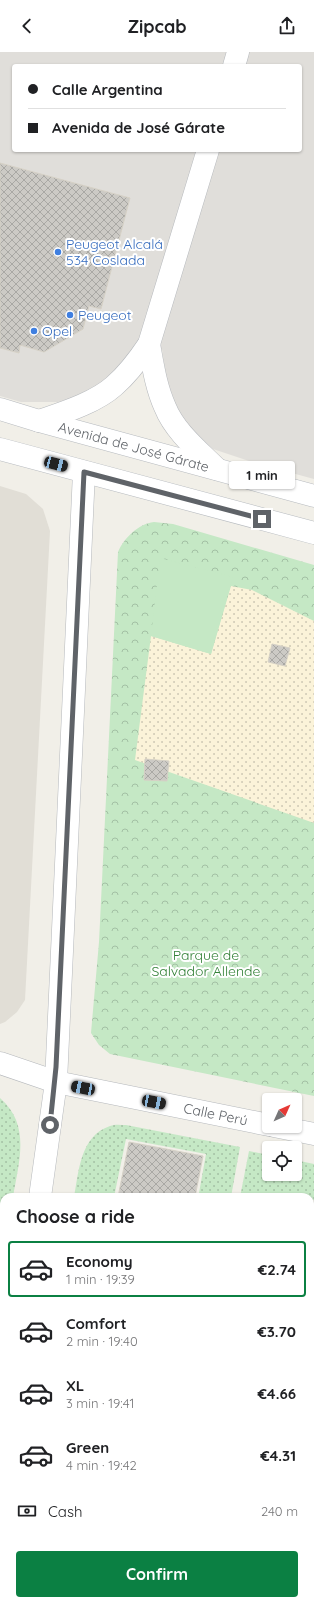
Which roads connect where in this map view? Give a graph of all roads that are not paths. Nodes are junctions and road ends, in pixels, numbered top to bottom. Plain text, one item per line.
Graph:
1 (238, 52) edge
2 (235, 64) edge
3 (207, 152) edge
4 (150, 344) junction
5 (0, 409) edge
6 (39, 421) junction
7 (0, 449) edge
8 (217, 469) junction
9 (84, 472) junction
10 (314, 496) edge
11 (314, 533) edge
12 (0, 1063) edge
13 (56, 1082) junction
14 (262, 1124) edge
15 (302, 1132) edge
16 (314, 1134) edge
17 (41, 1193) edge

1 - 2 street
3 - 4 street
4 - 6 street
4 - 8 street
5 - 6 street, Avenida de José Gárate
6 - 8 street, Avenida de José Gárate
7 - 9 street
8 - 10 street, Avenida de José Gárate
9 - 11 street
9 - 13 street
12 - 13 street, Calle Perú
13 - 14 street, Calle Perú
13 - 17 street
15 - 16 street

